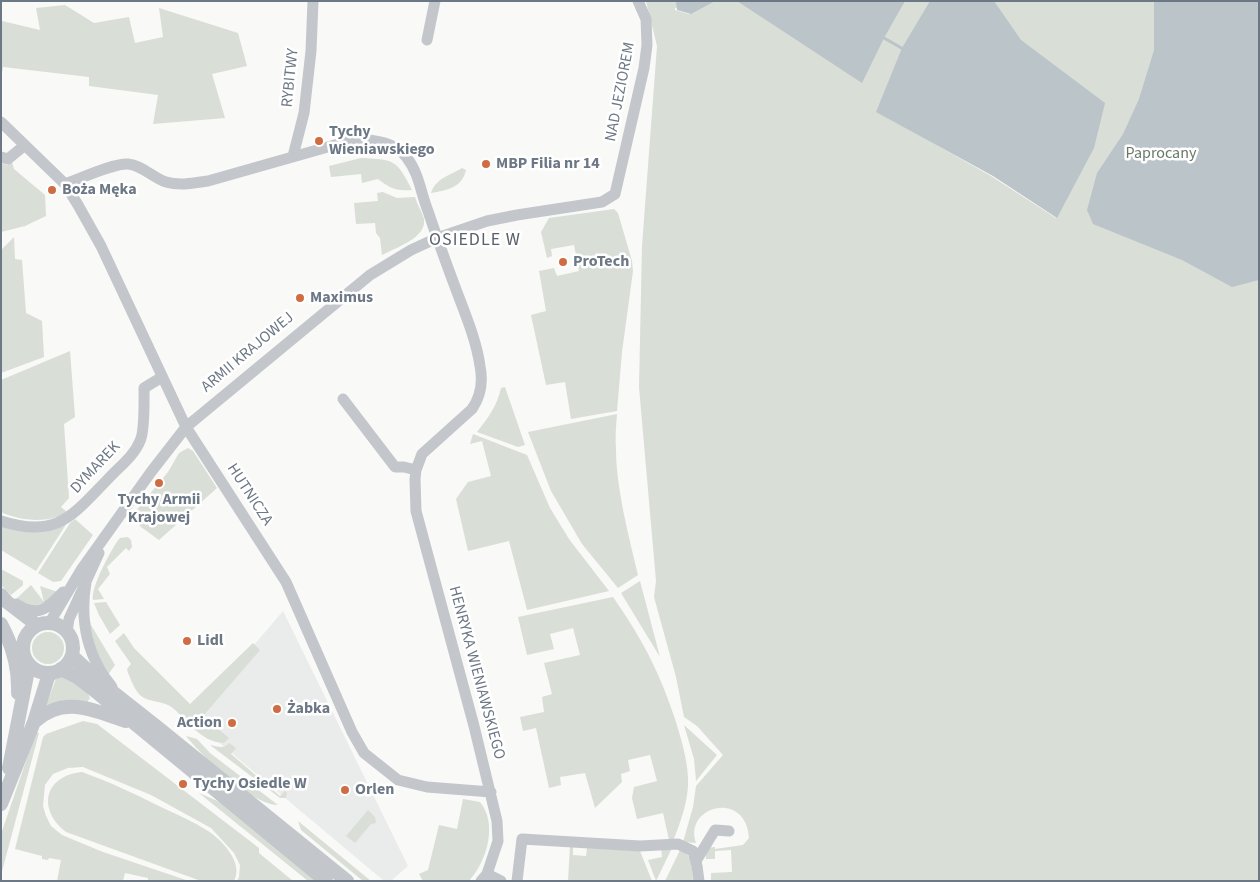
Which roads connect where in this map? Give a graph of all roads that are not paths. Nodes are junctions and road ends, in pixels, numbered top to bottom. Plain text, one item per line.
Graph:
1 (313, 1) edge
2 (435, 1) edge
3 (638, 1) edge
4 (427, 40) dead end
5 (1, 122) edge
6 (25, 145) junction
7 (293, 156) junction
8 (1, 157) edge
9 (65, 184) junction
10 (617, 189) joint
11 (437, 238) junction
12 (162, 377) junction
13 (343, 399) dead end
14 (186, 428) junction
15 (416, 470) junction
16 (1, 521) edge
17 (106, 536) junction
18 (74, 582) junction
19 (86, 582) junction
20 (1, 593) edge
21 (1, 617) edge
22 (1, 624) edge
23 (43, 624) junction
24 (67, 632) junction
25 (24, 638) junction
26 (72, 656) junction
27 (29, 665) junction
28 (56, 671) junction
29 (118, 695) junction
30 (18, 719) junction
31 (34, 722) junction
32 (133, 723) junction
33 (491, 792) junction
34 (3, 799) edge
35 (728, 831) dead end
36 (696, 861) junction
37 (484, 877) edge
38 (326, 881) edge
39 (347, 881) edge
40 (501, 881) edge
41 (517, 881) edge
42 (699, 881) edge

1 - 7 street, RYBITWY
2 - 4 street
3 - 10 street, NAD JEZIOREM
5 - 6 street, HUTNICZA
6 - 8 street
6 - 9 street, HUTNICZA
7 - 9 street, HENRYKA WIENIAWSKIEGO
7 - 11 street, HENRYKA WIENIAWSKIEGO
9 - 12 street, HUTNICZA
10 - 11 street, ARMII KRAJOWEJ
11 - 14 street, ARMII KRAJOWEJ
11 - 15 street, HENRYKA WIENIAWSKIEGO
12 - 14 street, HUTNICZA
12 - 16 street, DYMAREK
13 - 15 street
14 - 17 street, ARMII KRAJOWEJ
14 - 33 street, HUTNICZA
15 - 33 street, HENRYKA WIENIAWSKIEGO
17 - 18 street, ARMII KRAJOWEJ
17 - 19 street, ARMII KRAJOWEJ
18 - 20 street, ARMII KRAJOWEJ
18 - 23 street, ARMII KRAJOWEJ
19 - 24 street, ARMII KRAJOWEJ
19 - 29 street
20 - 23 street
21 - 25 street
22 - 30 street
23 - 24 street
23 - 25 street
24 - 26 street
25 - 27 street
26 - 28 street
26 - 29 street
27 - 28 street
27 - 30 street
28 - 31 street
28 - 32 street
29 - 39 street
30 - 34 street
31 - 32 street
31 - 34 street
32 - 38 street
33 - 37 street, HENRYKA WIENIAWSKIEGO
35 - 36 street
36 - 41 street
36 - 42 street
37 - 40 street

